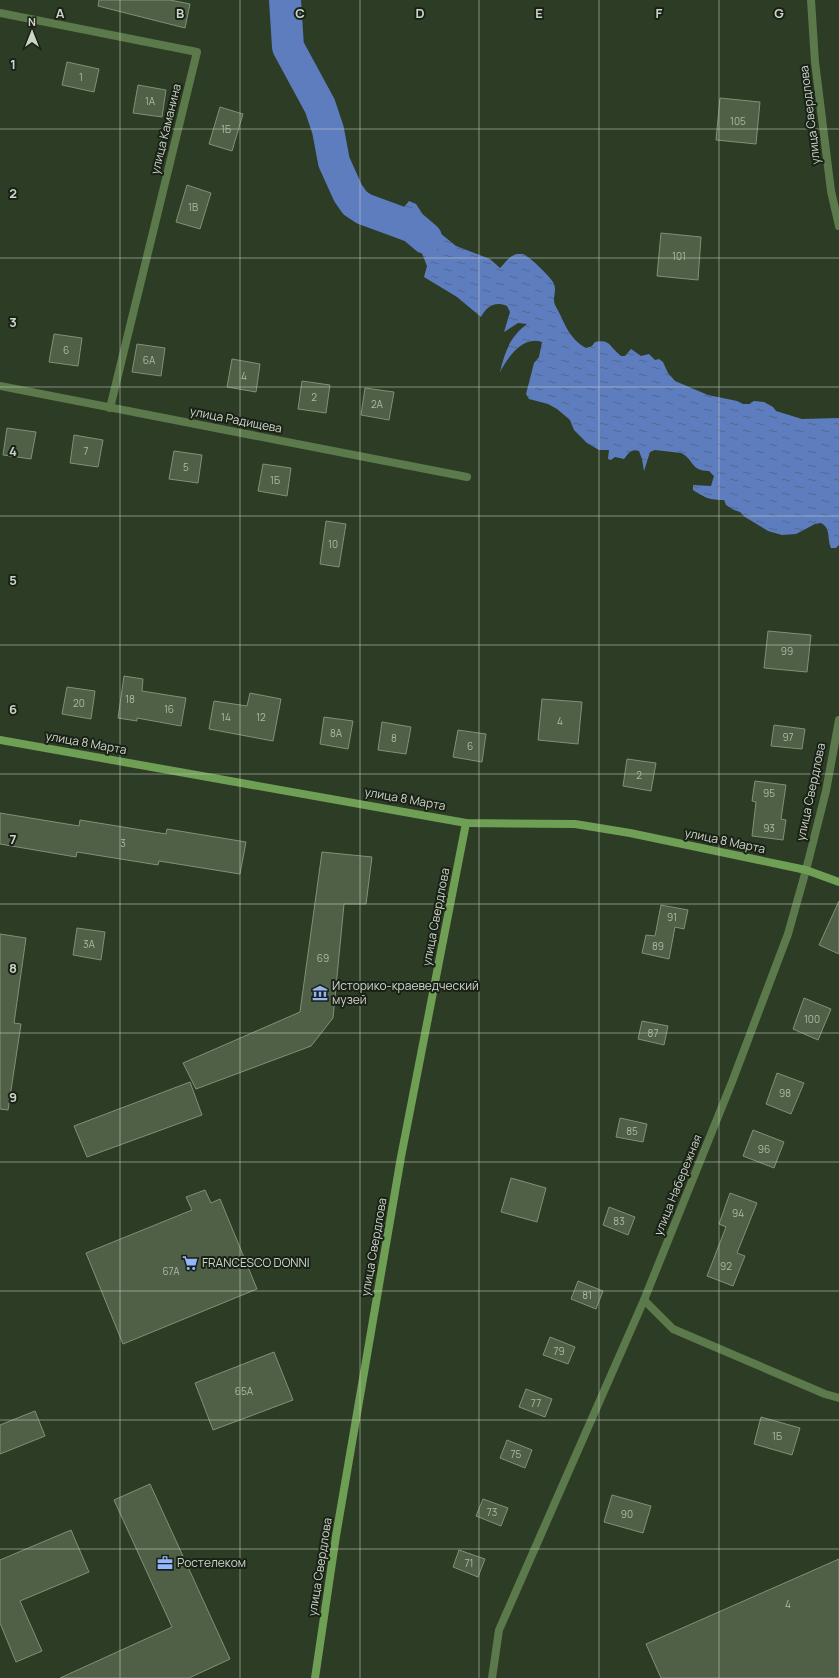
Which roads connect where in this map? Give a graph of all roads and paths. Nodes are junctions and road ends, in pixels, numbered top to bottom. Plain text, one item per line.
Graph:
1 (811, 0) edge
2 (0, 12) edge
3 (839, 226) edge
4 (0, 386) edge
5 (110, 408) junction
6 (467, 477) dead end
7 (839, 720) edge
8 (0, 740) edge
9 (466, 822) junction
10 (806, 870) junction
11 (839, 882) edge
12 (644, 1300) junction
13 (839, 1398) edge
14 (315, 1678) edge
15 (492, 1678) edge

1 - 3 street, улица Свердлова
2 - 5 street, улица Каманина
4 - 5 street, улица Радищева
5 - 6 street, улица Радищева
7 - 10 street, улица Свердлова
8 - 9 street, улица 8 Марта
9 - 10 street, улица 8 Марта
9 - 14 street, улица Свердлова
10 - 11 street, улица 8 Марта
10 - 12 street, улица Набережная
12 - 13 street
12 - 15 street, улица Набережная

